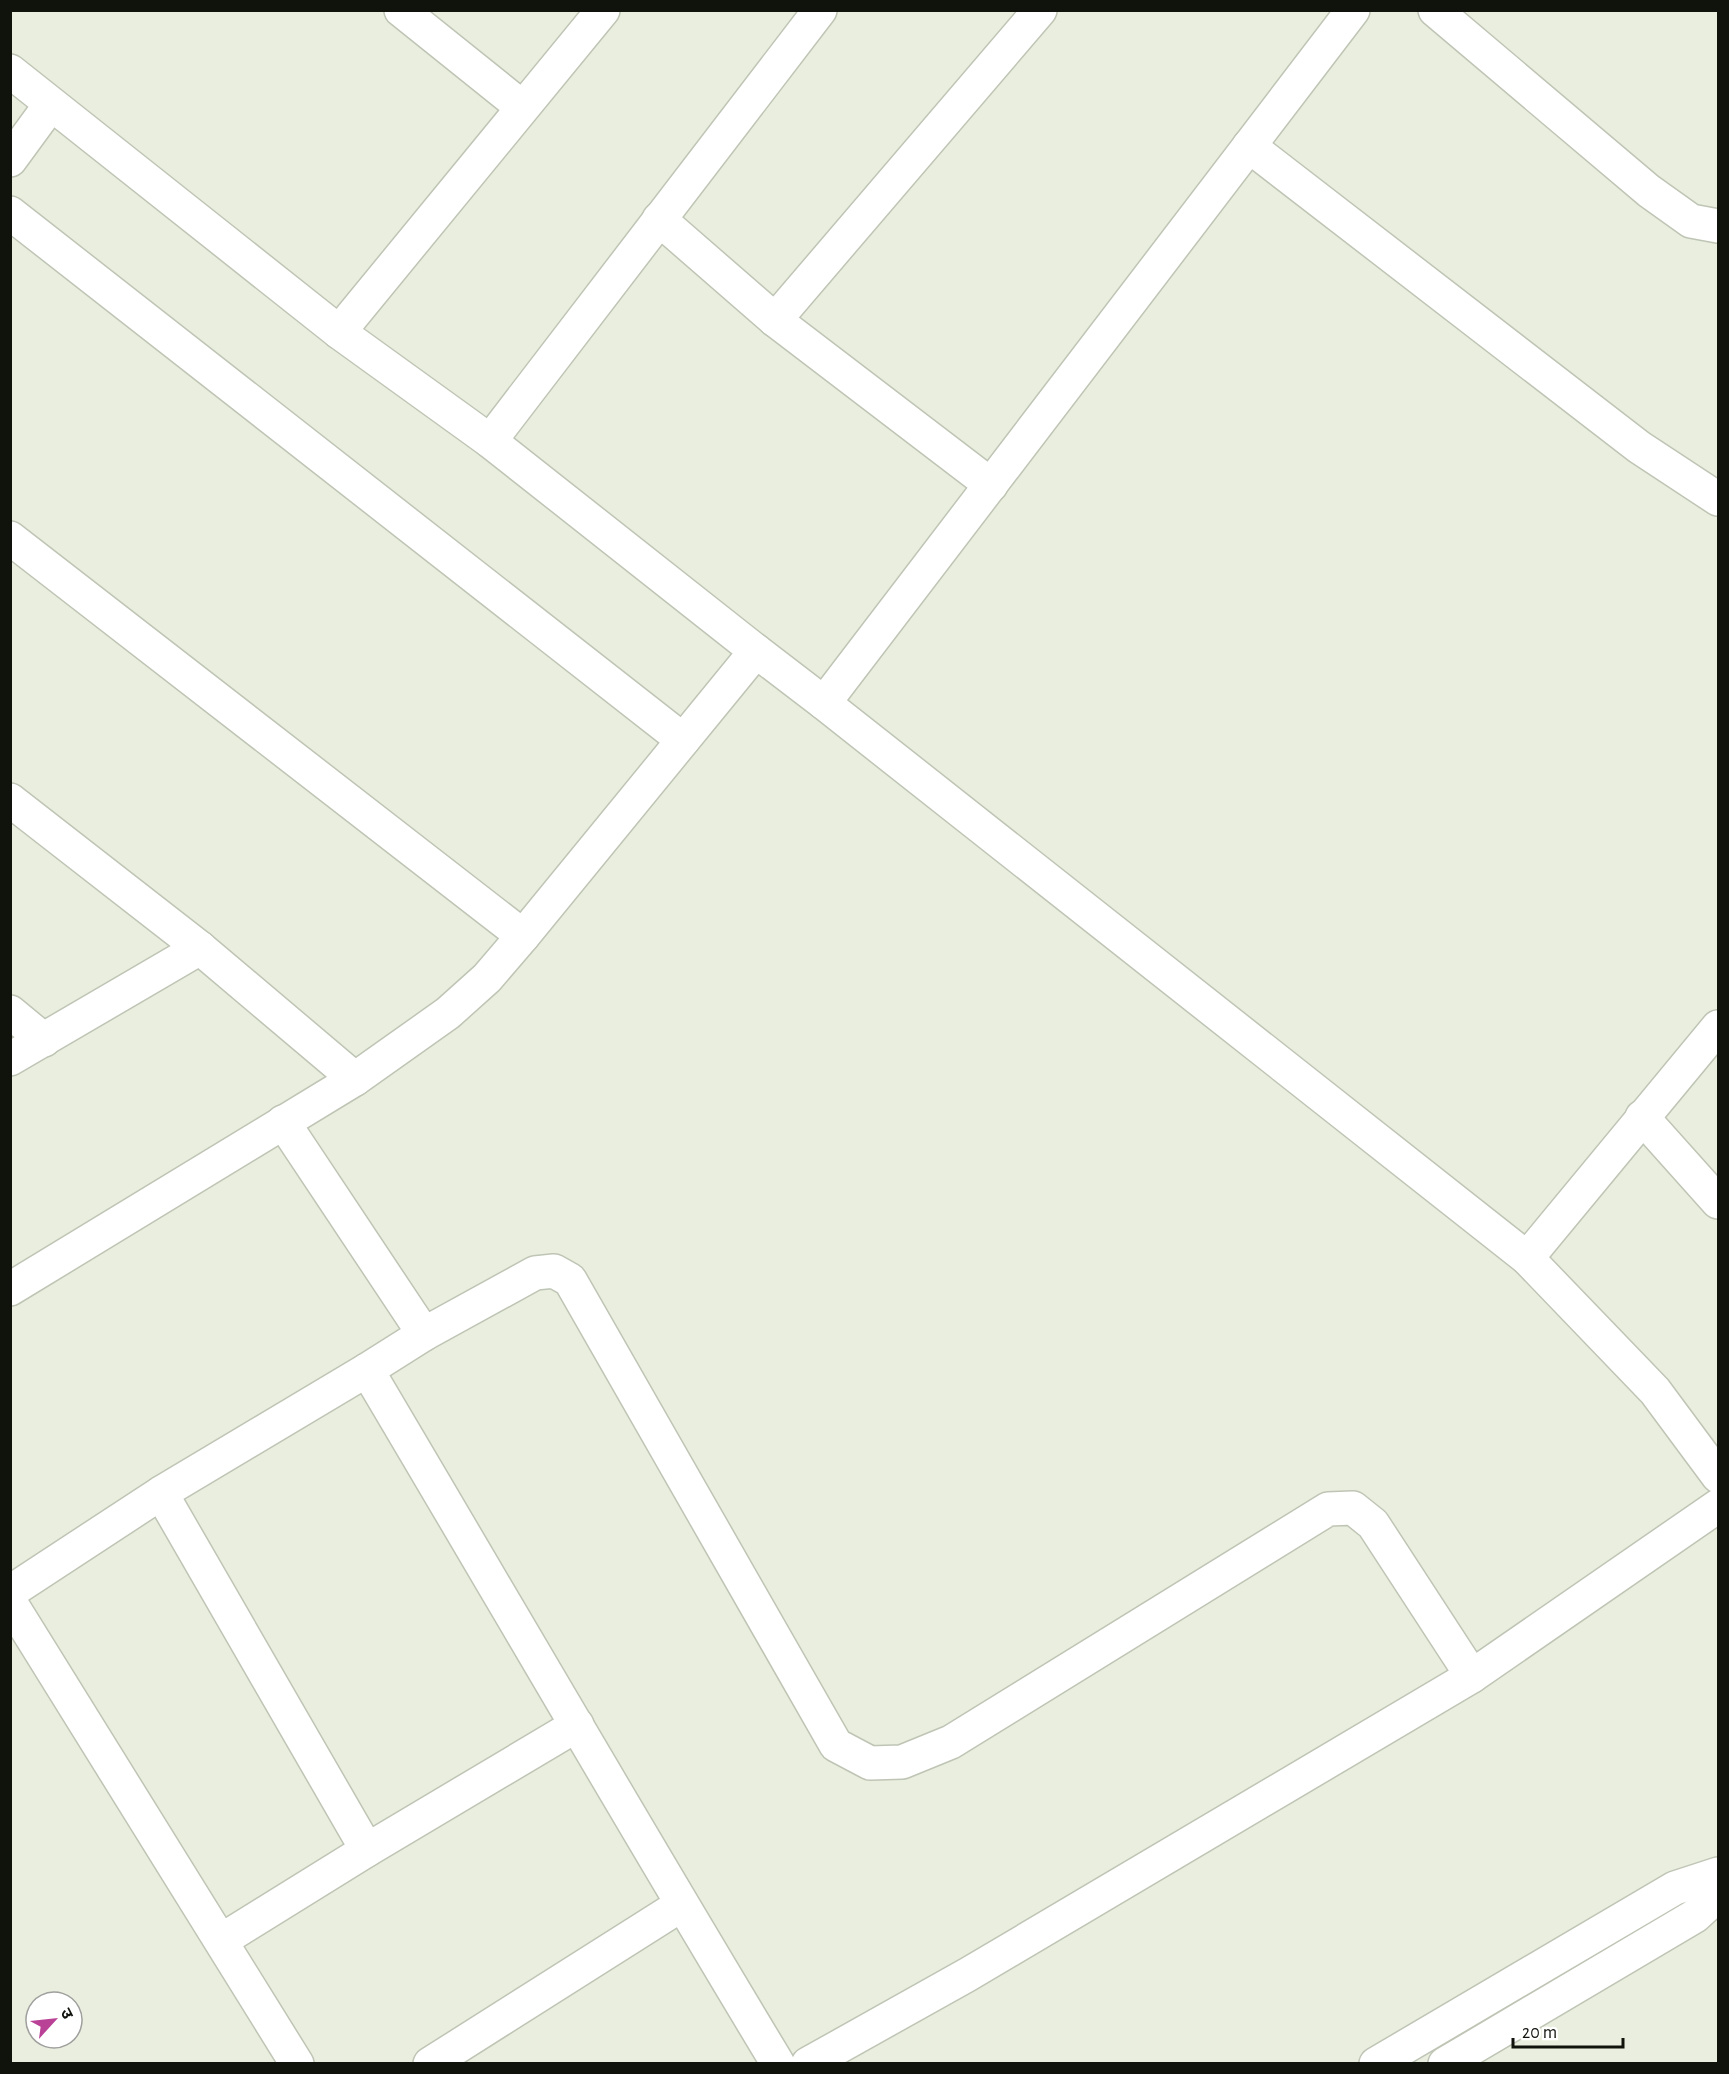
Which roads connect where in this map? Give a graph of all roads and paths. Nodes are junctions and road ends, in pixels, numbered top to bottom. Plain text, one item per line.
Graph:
1 (401, 10) edge
2 (603, 10) edge
3 (820, 10) edge
4 (1040, 10) edge
5 (1353, 10) edge
6 (1435, 10) edge
7 (10, 71) edge
8 (51, 104) junction
9 (522, 107) junction
10 (1249, 146) junction
11 (10, 160) edge
12 (10, 213) edge
13 (659, 219) junction
14 (1719, 226) edge
15 (775, 320) junction
16 (339, 332) junction
17 (490, 441) junction
18 (991, 484) junction
19 (1719, 499) edge
20 (10, 538) edge
21 (756, 651) junction
22 (824, 703) junction
23 (683, 740) junction
24 (10, 800) edge
25 (523, 936) junction
26 (200, 948) junction
27 (10, 1012) edge
28 (1719, 1026) edge
29 (44, 1040) junction
30 (10, 1059) edge
31 (355, 1079) junction
32 (1641, 1117) junction
33 (283, 1122) junction
34 (1719, 1202) edge
35 (1527, 1258) junction
36 (10, 1289) edge
37 (424, 1334) junction
38 (367, 1370) junction
39 (1719, 1476) edge
40 (161, 1493) junction
41 (1719, 1506) edge
42 (10, 1592) edge
43 (10, 1602) edge
44 (1472, 1676) junction
45 (577, 1725) junction
46 (367, 1850) junction
47 (1719, 1874) edge
48 (1719, 1895) edge
49 (681, 1905) junction
50 (222, 1940) junction
51 (297, 2064) edge
52 (430, 2064) edge
53 (778, 2064) edge
54 (808, 2064) edge
55 (1376, 2064) edge
56 (1445, 2064) edge

1 - 9 street
2 - 9 street
3 - 13 street
4 - 15 street
5 - 10 street
6 - 14 street
7 - 8 street
8 - 11 street
8 - 16 street
9 - 16 street
10 - 18 street
10 - 19 street
12 - 23 street
13 - 15 street
13 - 17 street
15 - 18 street
16 - 17 street
17 - 21 street
18 - 22 street
20 - 25 street
21 - 22 street
21 - 23 street
22 - 35 street
23 - 25 street
24 - 26 street
25 - 31 street
26 - 29 street
26 - 31 street
27 - 29 street
28 - 32 street
29 - 30 street
31 - 33 street
32 - 34 street
32 - 35 street
33 - 36 street
33 - 37 street
35 - 39 street
37 - 38 street
37 - 44 street
38 - 40 street
38 - 45 street
40 - 42 street
40 - 46 street
41 - 44 street
43 - 50 street
44 - 54 street
45 - 46 street
45 - 49 street
46 - 50 street
47 - 55 street
48 - 56 street
49 - 52 street
49 - 53 street
50 - 51 street

